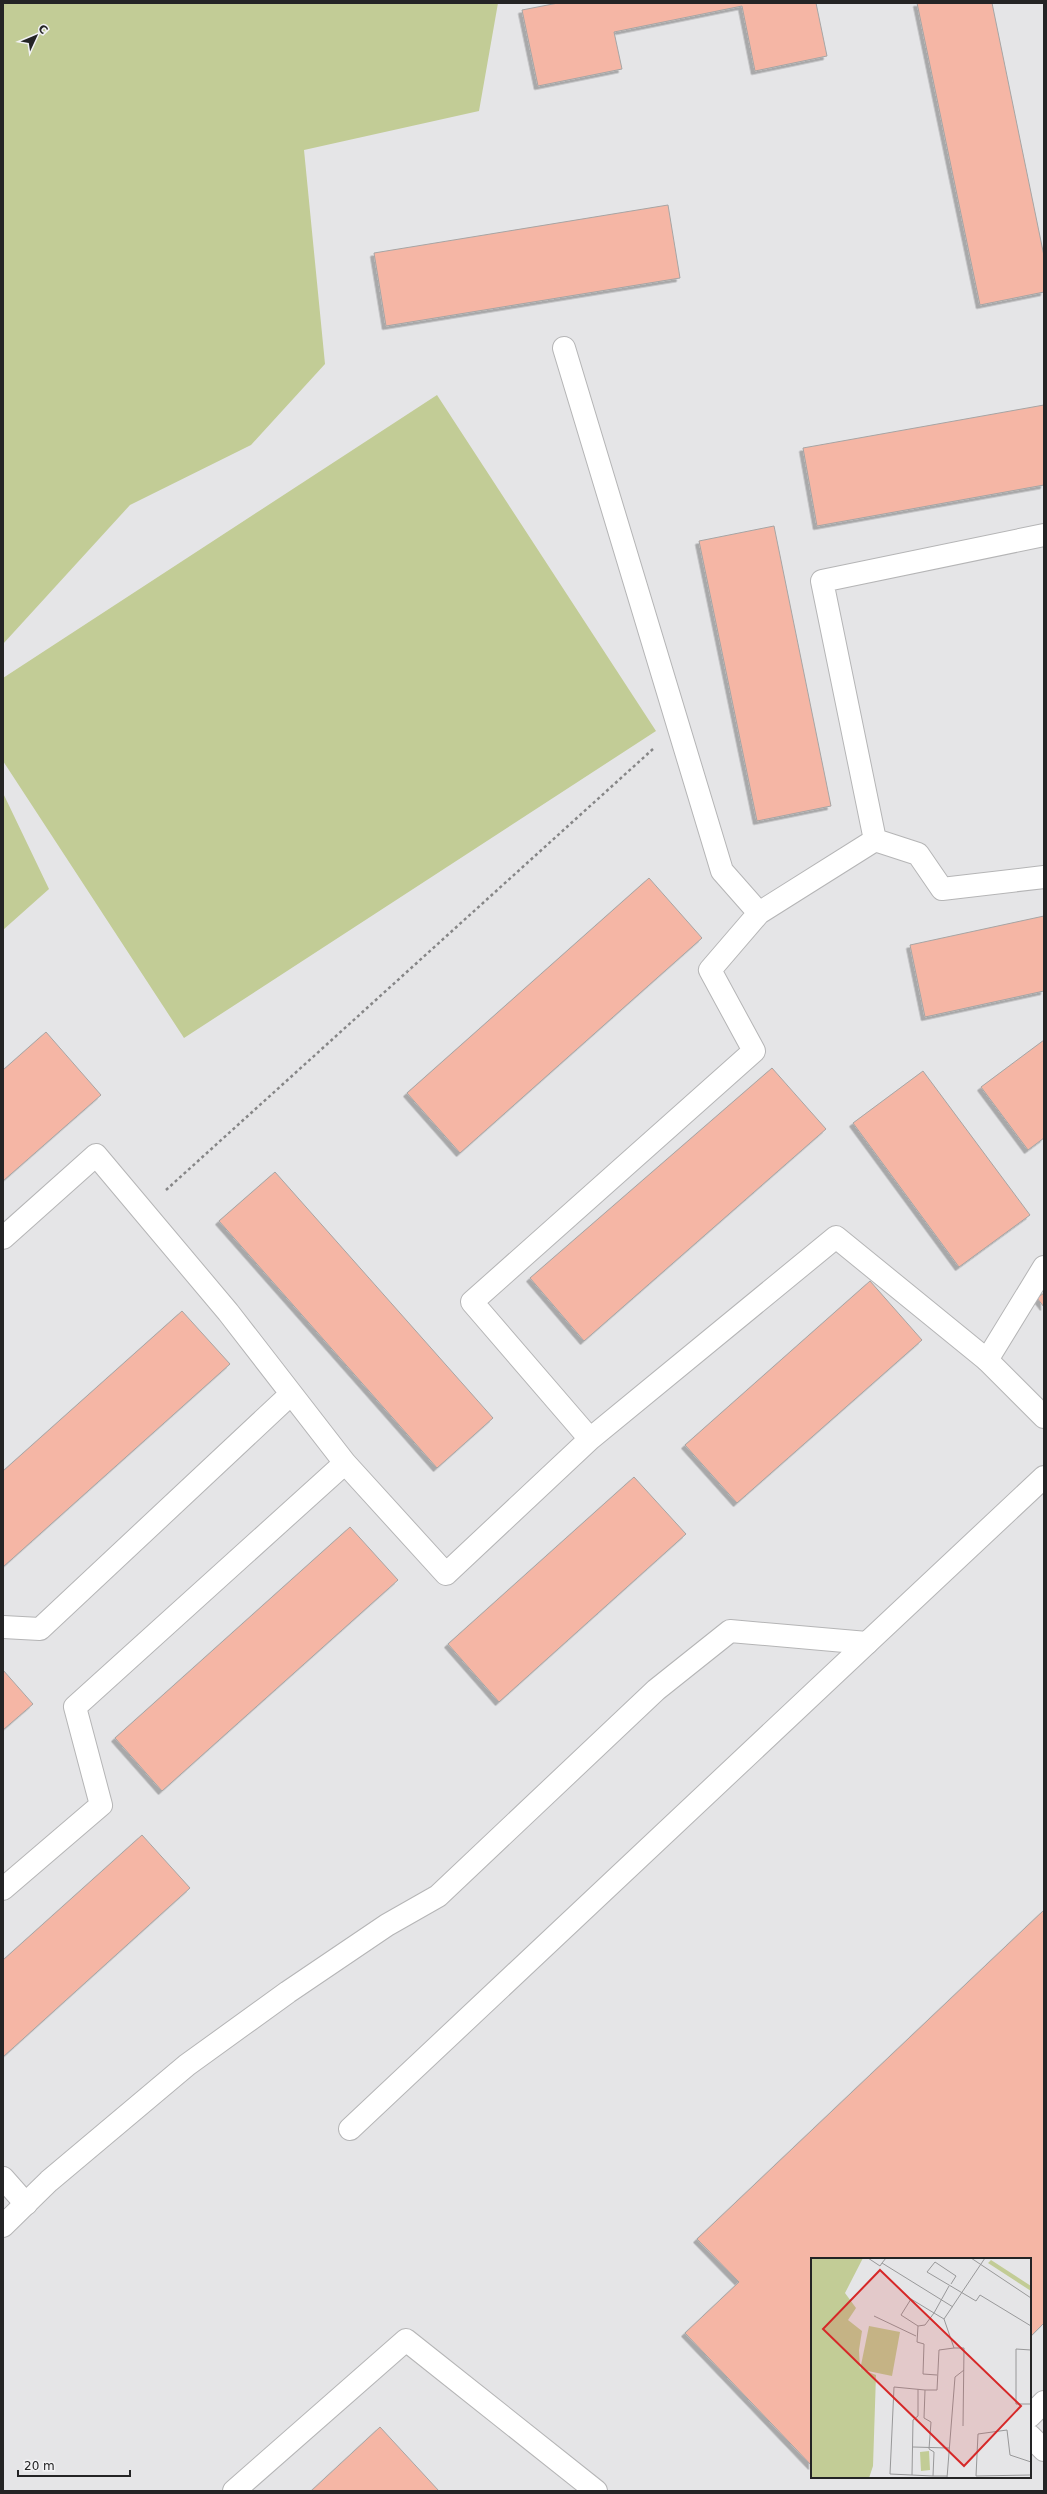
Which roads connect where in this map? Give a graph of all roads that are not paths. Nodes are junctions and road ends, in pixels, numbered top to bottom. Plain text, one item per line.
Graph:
1 (564, 348) dead end
2 (1044, 535) edge
3 (875, 840) junction
4 (1044, 877) edge
5 (759, 913) junction
6 (3, 1238) edge
7 (1044, 1267) edge
8 (987, 1360) junction
9 (291, 1394) junction
10 (1044, 1417) edge
11 (590, 1438) junction
12 (345, 1463) junction
13 (1044, 1477) edge
14 (3, 1627) edge
15 (868, 1643) junction
16 (3, 1889) edge
17 (350, 2130) dead end
18 (3, 2178) edge
19 (26, 2204) junction
20 (3, 2226) edge
21 (1044, 2402) edge
22 (1031, 2415) edge
23 (1031, 2437) edge
24 (1044, 2450) edge
25 (234, 2491) edge
26 (596, 2491) edge

1 - 5 street
2 - 3 street
3 - 4 street
3 - 5 street
5 - 11 street
6 - 9 street
7 - 8 street
8 - 10 street
8 - 11 street
9 - 12 street
9 - 14 street
11 - 12 street
12 - 16 street
13 - 15 street
15 - 17 street
15 - 19 street
18 - 19 street
19 - 20 street
21 - 22 street
23 - 24 street
25 - 26 street

